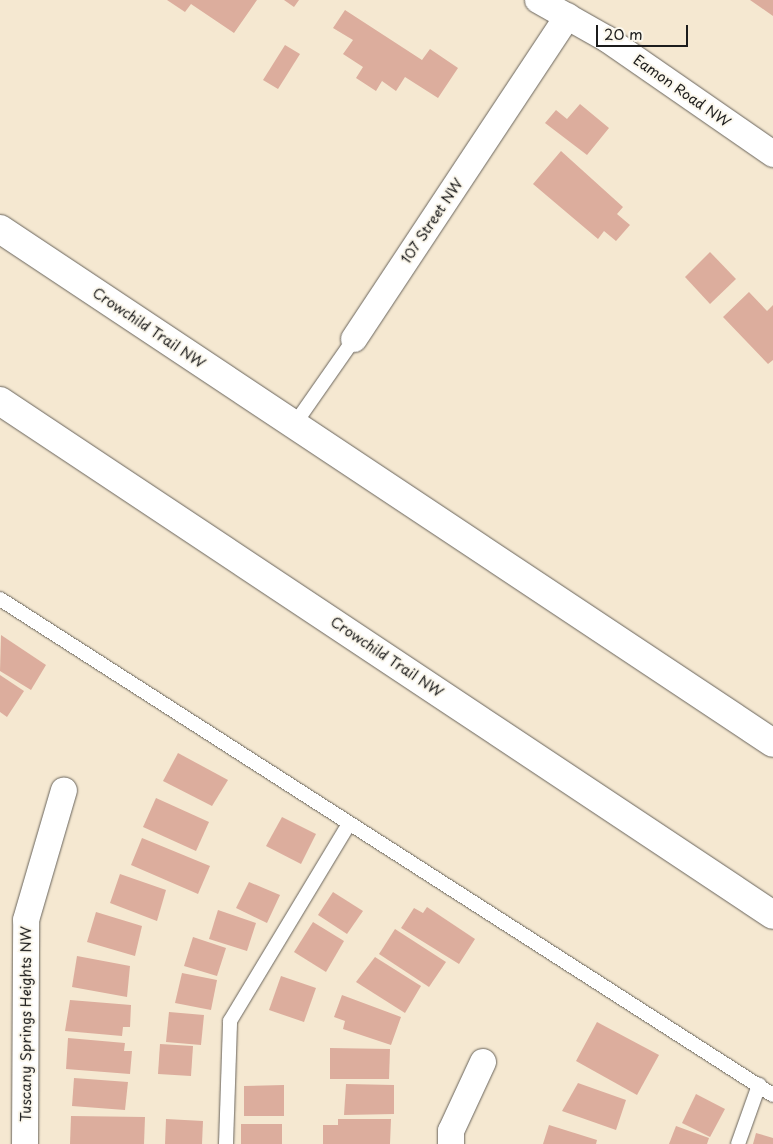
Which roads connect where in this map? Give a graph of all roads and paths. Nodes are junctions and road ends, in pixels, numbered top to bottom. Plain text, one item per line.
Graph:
1 (538, 0) edge
2 (568, 16) junction
3 (773, 154) edge
4 (0, 229) edge
5 (354, 339) joint
6 (0, 400) edge
7 (294, 425) junction
8 (0, 599) edge
9 (773, 743) edge
10 (64, 790) dead end
11 (349, 824) junction
12 (773, 915) edge
13 (484, 1062) dead end
14 (758, 1085) junction
15 (773, 1095) edge
16 (25, 1144) edge
17 (226, 1144) edge
18 (451, 1144) edge
19 (738, 1144) edge

1 - 2 street, Eamon Road NW
2 - 3 street, Eamon Road NW
2 - 5 street, 107 Street NW
4 - 7 highway, Crowchild Trail NW
5 - 7 lane, 107 Street NW
6 - 12 highway, Crowchild Trail NW
7 - 9 highway, Crowchild Trail NW
8 - 11 lane
10 - 16 street, Tuscany Springs Heights NW
11 - 14 lane
11 - 17 lane
13 - 18 street
14 - 15 lane
14 - 19 lane

